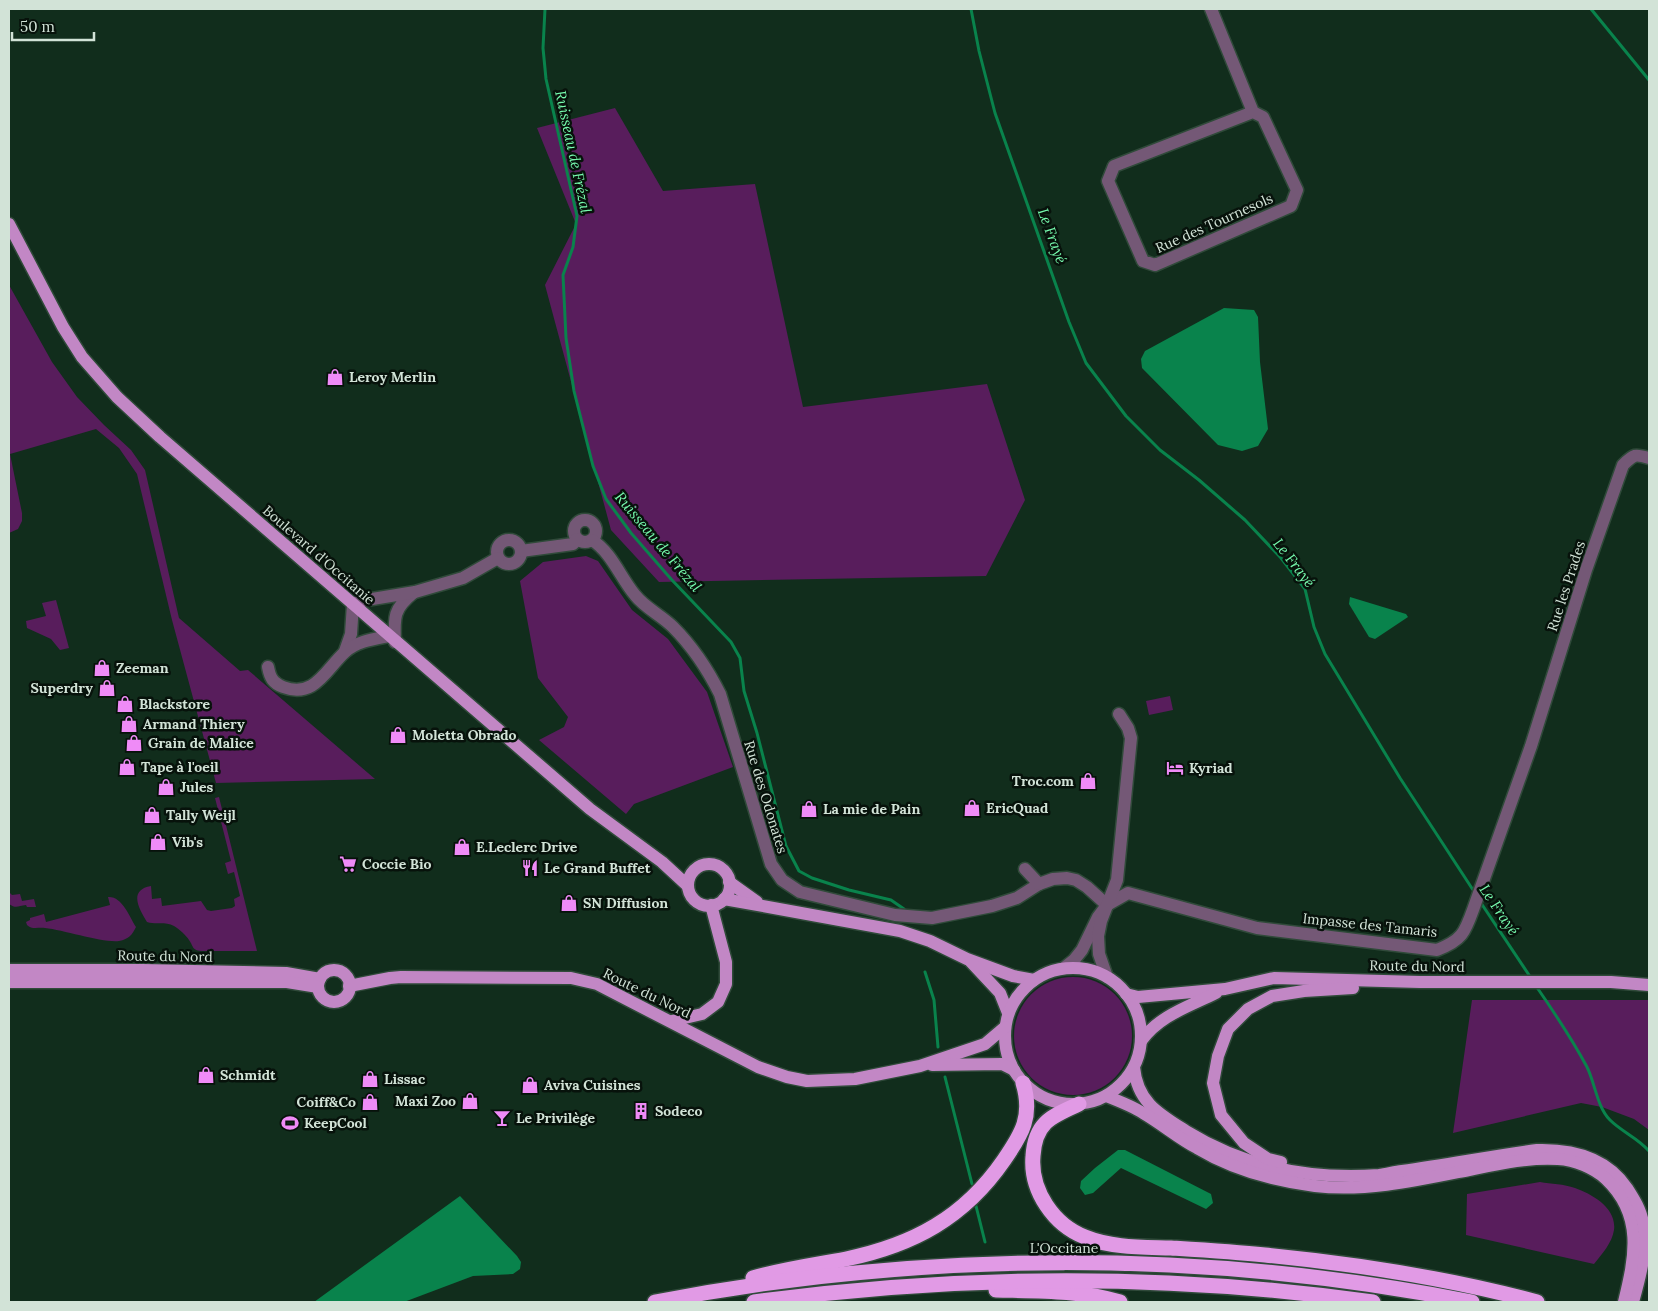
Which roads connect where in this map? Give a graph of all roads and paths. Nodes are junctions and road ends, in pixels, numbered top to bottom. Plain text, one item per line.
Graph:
1 (1211, 9) edge
2 (1253, 112) junction
3 (9, 224) edge
4 (1649, 458) edge
5 (577, 539) junction
6 (592, 540) junction
7 (521, 551) junction
8 (498, 558) junction
9 (415, 592) junction
10 (353, 604) junction
11 (392, 639) junction
12 (346, 651) junction
13 (268, 667) dead end
14 (1119, 714) dead end
15 (1531, 746) joint
16 (662, 862) junction
17 (1025, 869) dead end
18 (694, 870) junction
19 (729, 882) junction
20 (1039, 884) junction
21 (688, 886) junction
22 (724, 899) junction
23 (711, 905) junction
24 (761, 905) junction
25 (1107, 906) junction
26 (968, 959) junction
27 (1064, 968) junction
28 (9, 970) edge
29 (1107, 977) junction
30 (1649, 978) edge
31 (1034, 980) junction
32 (9, 982) edge
33 (1420, 982) junction
34 (1611, 982) junction
35 (319, 983) junction
36 (1649, 985) edge
37 (349, 986) junction
38 (1225, 989) junction
39 (1126, 994) junction
40 (1008, 1014) junction
41 (672, 1021) junction
42 (1005, 1027) junction
43 (1141, 1041) junction
44 (920, 1066) junction
45 (1134, 1067) junction
46 (1014, 1070) junction
47 (1023, 1083) junction
48 (1106, 1096) junction
49 (1079, 1104) junction
50 (1380, 1175) junction
51 (884, 1287) junction
52 (687, 1296) junction
53 (655, 1302) edge
54 (754, 1302) edge
55 (1120, 1302) edge
56 (1373, 1302) edge
57 (1472, 1302) edge
58 (1537, 1302) edge
59 (1624, 1302) edge
60 (1634, 1302) edge

1 - 2 street, Rue des Tournesols
2 - 2 street, Rue des Tournesols
3 - 10 main road, Boulevard d'Occitanie
4 - 15 street, Rue les Prades
5 - 6 street
5 - 6 street
5 - 7 street
6 - 20 street, Rue des Odonates
7 - 8 street
7 - 8 street
8 - 9 street
9 - 10 street
9 - 11 street
10 - 11 main road, Boulevard d'Occitanie
10 - 12 street
11 - 12 street
11 - 16 main road, Boulevard d'Occitanie
12 - 13 street
14 - 25 street, Impasse des Tamaris
15 - 25 street, Impasse des Tamaris
16 - 18 main road, Boulevard d'Occitanie
16 - 21 main road, Boulevard d'Occitanie
17 - 20 street
18 - 19 main road, Boulevard d'Occitanie
18 - 21 main road
19 - 22 main road
19 - 24 main road, Boulevard d'Occitanie
20 - 25 street, Rue des Odonates
21 - 23 main road, Boulevard d'Occitanie
22 - 23 main road
22 - 24 main road, Boulevard d'Occitanie
23 - 41 main road
24 - 26 main road, Boulevard d'Occitanie
25 - 27 street, Impasse des Tamaris
25 - 29 street, Impasse des Tamaris
26 - 31 main road, Boulevard d'Occitanie
26 - 40 main road, Boulevard d'Occitanie
27 - 29 main road
27 - 31 main road
28 - 35 main road, Route du Nord
29 - 39 main road
30 - 34 main road, Route du Nord
31 - 40 main road
32 - 35 main road, Route du Nord
33 - 34 main road, Route du Nord
33 - 38 main road, Route du Nord
33 - 50 main road
34 - 36 main road, Route du Nord
35 - 37 main road
35 - 37 main road
37 - 41 main road, Route du Nord
38 - 39 main road, Route du Nord
38 - 43 main road, Route du Nord
39 - 43 main road
40 - 42 main road
41 - 44 main road, Route du Nord
42 - 44 main road, Route du Nord
42 - 46 main road
43 - 45 main road
44 - 46 main road, Route du Nord
45 - 48 main road
45 - 50 main road
46 - 47 main road
47 - 49 main road
47 - 52 highway
48 - 49 main road
48 - 59 main road
49 - 58 highway
50 - 60 main road
51 - 54 highway
51 - 55 highway
51 - 56 highway
52 - 53 highway, L'Occitane
52 - 57 highway, L'Occitane

